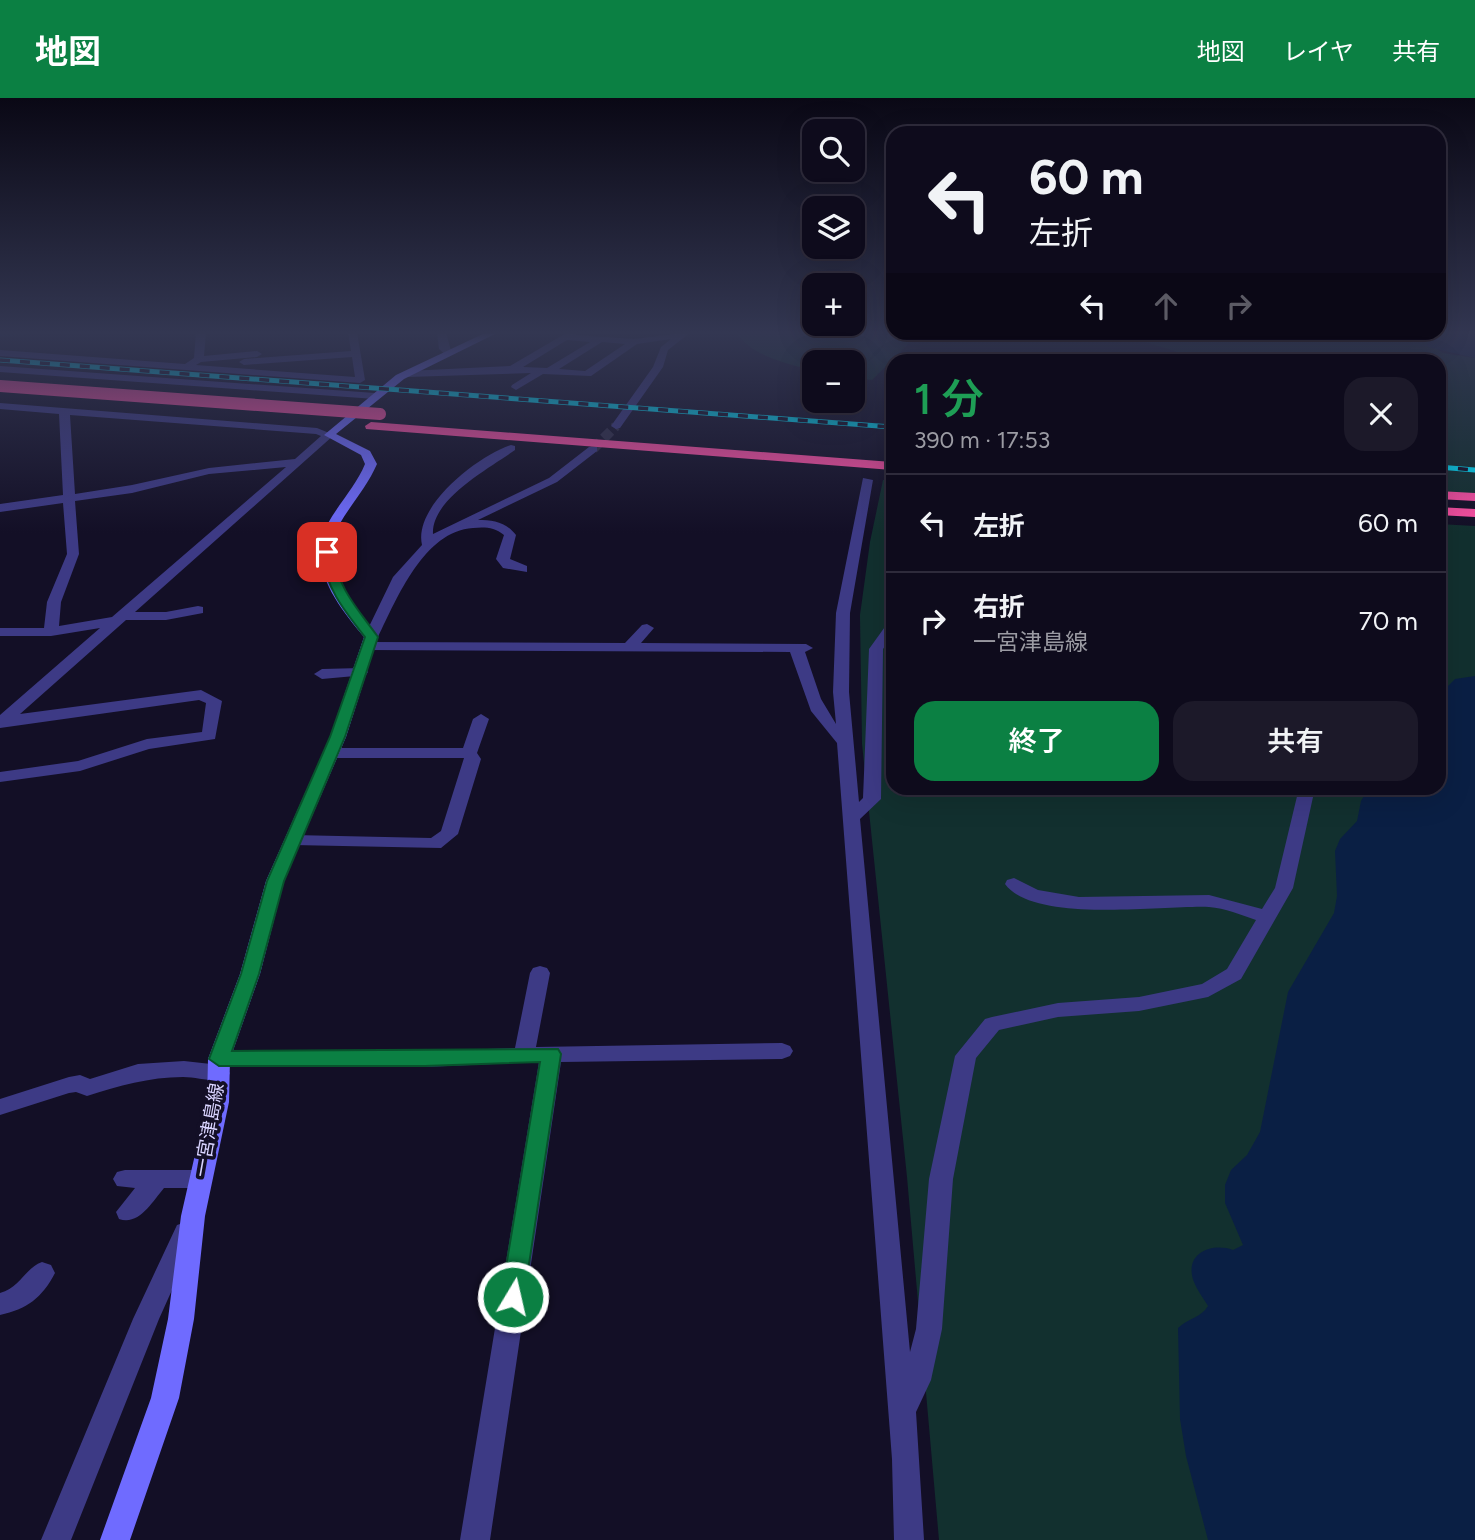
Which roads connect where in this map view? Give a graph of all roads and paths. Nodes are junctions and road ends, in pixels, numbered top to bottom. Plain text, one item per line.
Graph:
1 (37, 399) edge
2 (147, 399) edge
3 (260, 399) edge
4 (371, 399) edge
5 (636, 399) edge
6 (0, 406) edge
7 (361, 407) junction
8 (40, 409) junction
9 (67, 411) junction
10 (0, 418) edge
11 (375, 420) junction
12 (615, 426) tunnel mouth
13 (329, 435) junction
14 (511, 448) dead end
15 (593, 450) tunnel mouth
16 (886, 453) edge
17 (850, 456) junction
18 (297, 462) junction
19 (886, 465) edge
20 (867, 480) dead end
21 (1446, 495) edge
22 (1475, 497) edge
23 (71, 498) junction
24 (0, 508) edge
25 (1446, 511) edge
26 (1475, 513) edge
27 (457, 526) junction
28 (428, 544) junction
29 (522, 569) dead end
30 (198, 610) dead end
31 (118, 618) junction
32 (646, 628) dead end
33 (0, 632) edge
34 (51, 632) junction
35 (886, 635) edge
36 (370, 641) junction
37 (477, 647) junction
38 (628, 648) junction
39 (471, 663) dead end
40 (361, 672) junction
41 (322, 674) dead end
42 (481, 719) dead end
43 (1, 722) edge
44 (845, 741) junction
45 (331, 753) junction
46 (469, 754) junction
47 (0, 777) edge
48 (1305, 795) edge
49 (851, 818) junction
50 (293, 840) junction
51 (1014, 884) dead end
52 (1267, 917) junction
53 (540, 973) dead end
54 (782, 1051) dead end
55 (551, 1054) junction
56 (524, 1055) junction
57 (219, 1066) junction
58 (0, 1107) edge
59 (125, 1179) dead end
60 (159, 1179) junction
61 (200, 1179) junction
62 (128, 1212) dead end
63 (193, 1216) junction
64 (42, 1273) dead end
65 (0, 1304) edge
66 (901, 1412) junction
67 (56, 1540) edge
68 (115, 1540) edge
69 (474, 1540) edge
70 (909, 1540) edge

1 - 11 highway
2 - 11 highway, bridge
3 - 7 street
4 - 7 main road
5 - 12 street
6 - 8 street
7 - 13 main road
8 - 9 street
8 - 10 street
9 - 13 street
9 - 23 street
11 - 17 highway
13 - 18 street
13 - 36 main road
14 - 28 street
15 - 27 street
16 - 17 highway
17 - 19 highway
18 - 23 street
18 - 31 street
20 - 44 street
21 - 22 highway
23 - 24 street
23 - 34 street
25 - 26 highway
27 - 28 street
27 - 29 street
28 - 36 street
30 - 31 street
31 - 34 street
31 - 43 street
32 - 38 street
33 - 34 street
35 - 49 street
36 - 37 street
36 - 40 main road, 一宮津島線
37 - 38 street
37 - 39 street
38 - 44 street
40 - 41 street
40 - 45 main road, 一宮津島線
42 - 46 street
43 - 47 street
44 - 49 street
45 - 46 street
45 - 50 main road, 一宮津島線
46 - 50 street
48 - 52 street
49 - 66 street
50 - 57 main road, 一宮津島線
51 - 52 street
52 - 66 street
53 - 56 street
54 - 55 street
55 - 56 street
55 - 69 street
56 - 57 street
57 - 58 street
57 - 61 main road, 一宮津島線
59 - 60 street
60 - 61 street
60 - 62 street
61 - 63 main road, 一宮津島線
63 - 67 street
63 - 68 main road, 一宮津島線
64 - 65 street
66 - 70 street

